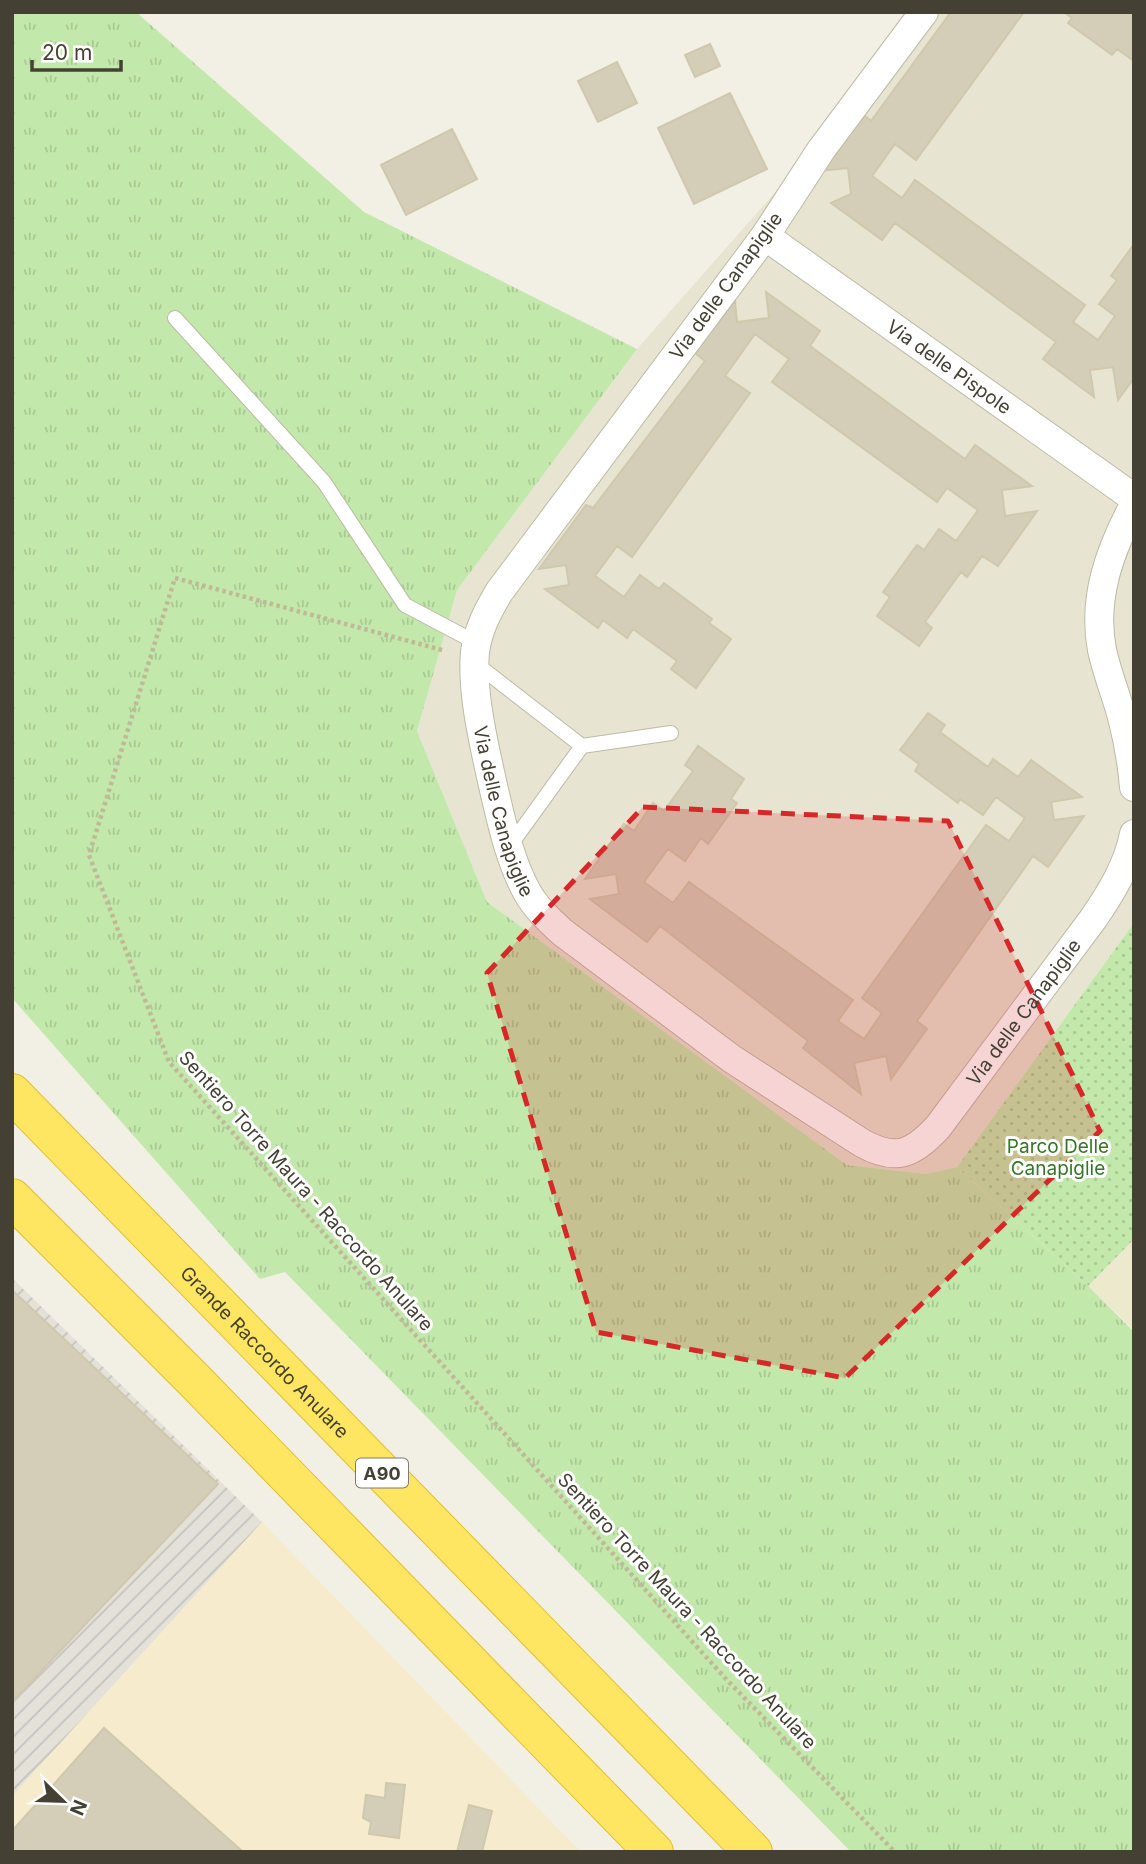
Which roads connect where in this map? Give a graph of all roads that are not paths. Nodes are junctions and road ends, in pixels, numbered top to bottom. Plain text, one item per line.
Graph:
1 (924, 12) edge
2 (765, 236) junction
3 (175, 318) dead end
4 (1134, 498) edge
5 (1134, 505) edge
6 (476, 653) junction
7 (671, 733) dead end
8 (582, 746) junction
9 (1134, 787) edge
10 (1134, 834) edge
11 (509, 847) junction
12 (12, 1093) edge
13 (12, 1198) edge
14 (654, 1852) edge
15 (753, 1852) edge

1 - 2 street, Via delle Canapiglie
2 - 4 street, Via delle Pispole
2 - 6 street, Via delle Canapiglie
3 - 6 lane
5 - 9 street
6 - 8 lane
6 - 11 street, Via delle Canapiglie
7 - 8 lane
8 - 11 lane
10 - 11 street, Via delle Canapiglie
12 - 15 highway, Grande Raccordo Anulare / A90
13 - 14 highway

